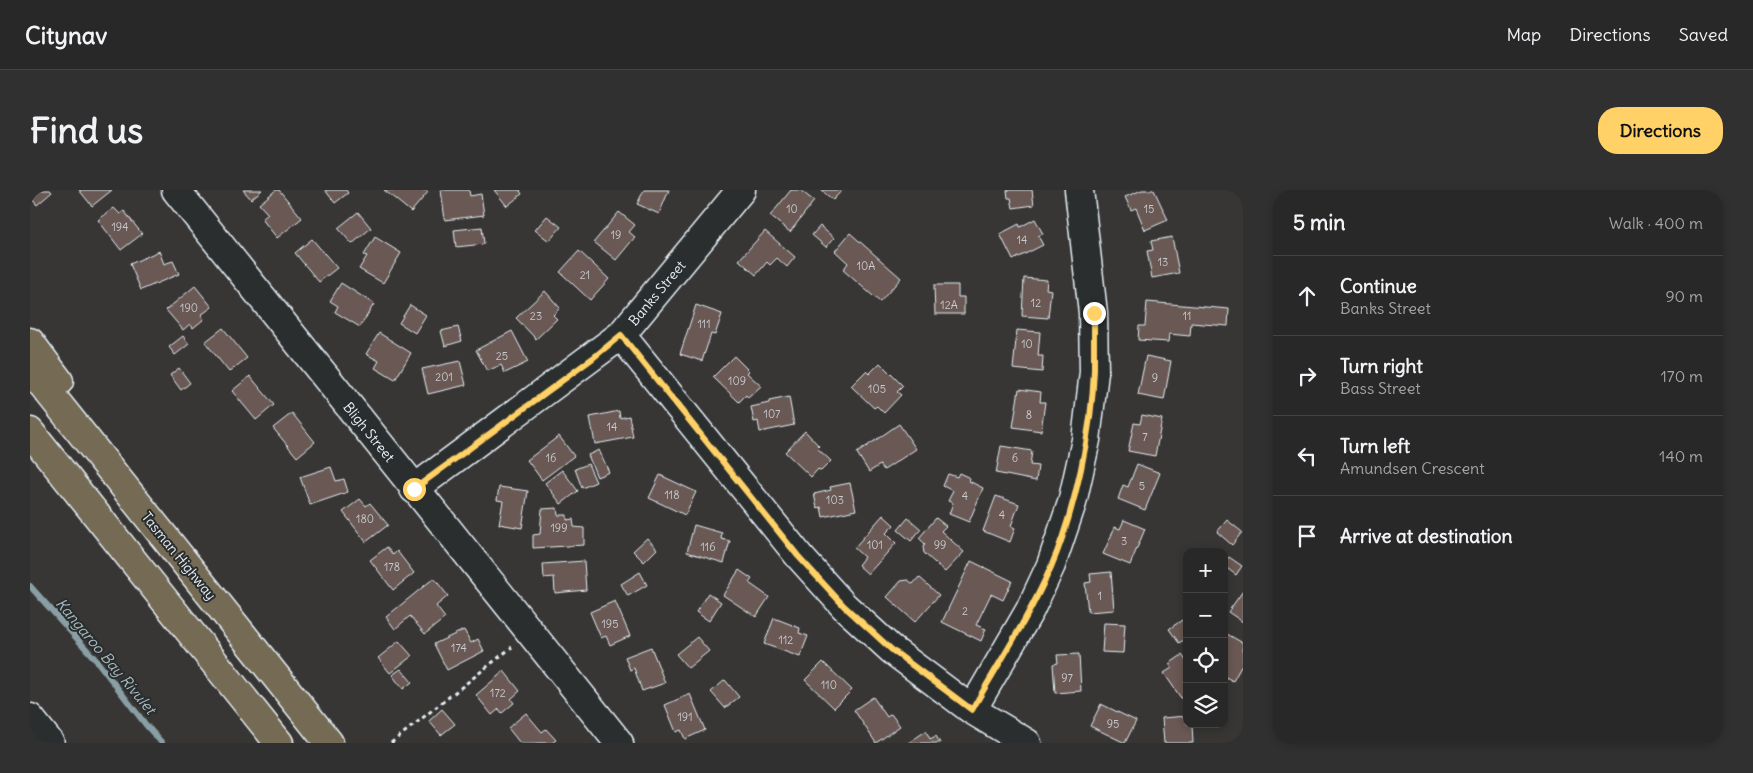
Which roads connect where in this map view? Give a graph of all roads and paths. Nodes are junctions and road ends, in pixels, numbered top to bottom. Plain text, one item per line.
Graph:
1 (176, 190) edge
2 (741, 190) edge
3 (1079, 190) edge
4 (621, 335) junction
5 (30, 342) edge
6 (30, 369) edge
7 (30, 432) edge
8 (414, 489) junction
9 (530, 632) junction
10 (282, 682) junction
11 (972, 710) junction
12 (30, 718) edge
13 (50, 743) edge
14 (279, 743) edge
15 (329, 743) edge
16 (391, 743) edge
17 (619, 743) edge
18 (1027, 743) edge

1 - 8 street, Bligh Street
2 - 4 street, Banks Street
3 - 11 street
4 - 8 street, Banks Street
4 - 11 street
5 - 10 highway
6 - 10 highway, Tasman Highway
7 - 14 highway
8 - 9 street, Bligh Street
9 - 16 path
9 - 17 street, Bligh Street
10 - 15 highway, Tasman Highway
11 - 18 street
12 - 13 street

